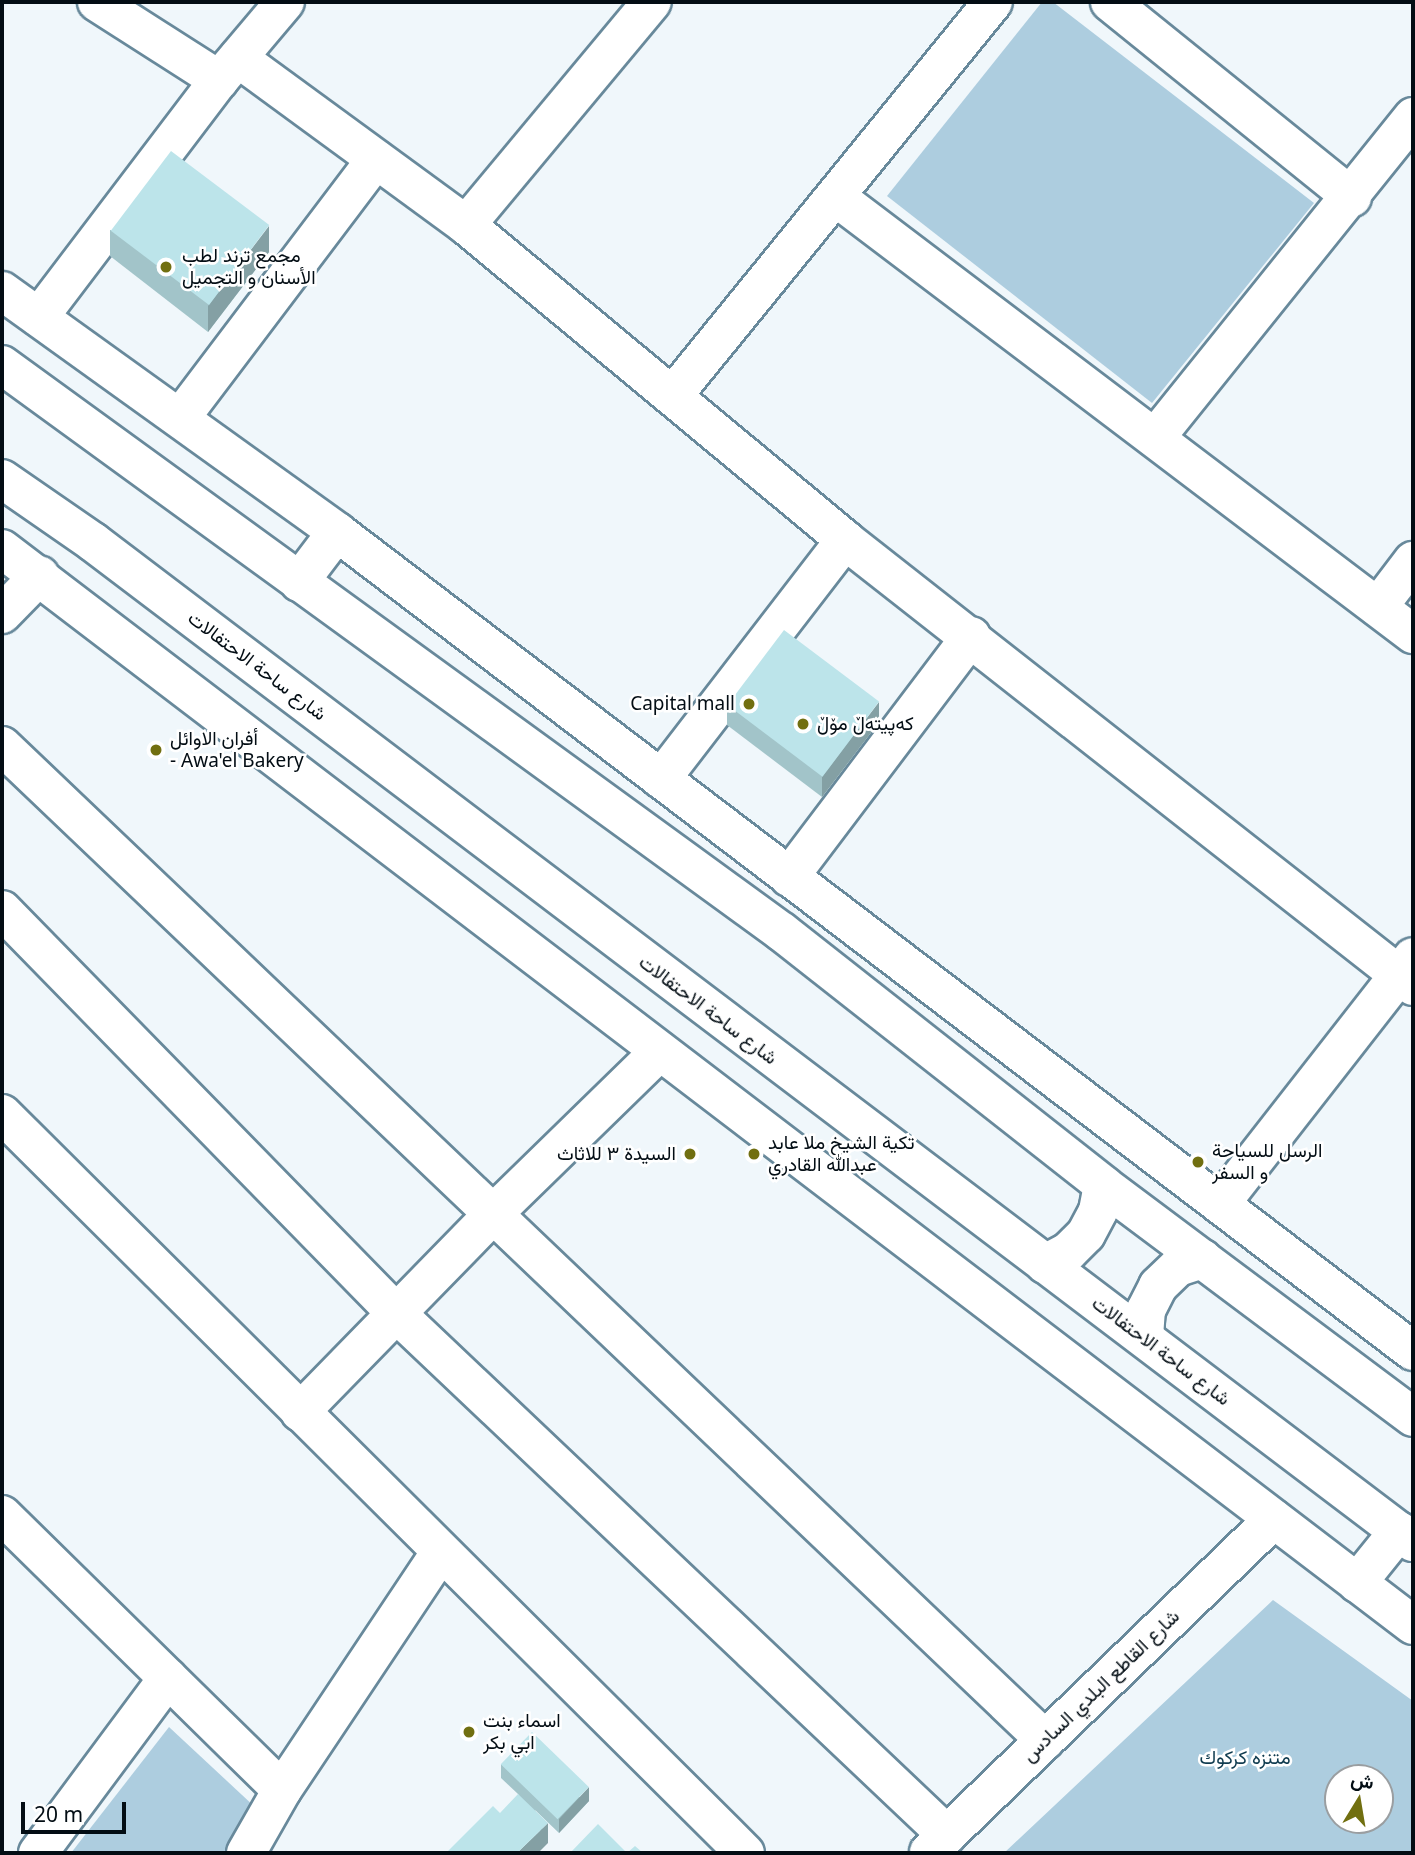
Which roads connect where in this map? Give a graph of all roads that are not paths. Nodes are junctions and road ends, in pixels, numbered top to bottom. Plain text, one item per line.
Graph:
1 (97, 2) edge
2 (285, 2) edge
3 (652, 2) edge
4 (993, 2) edge
5 (1110, 2) edge
6 (1155, 15) edge
7 (228, 69) junction
8 (1413, 117) edge
9 (376, 159) junction
10 (836, 197) junction
11 (1352, 197) junction
12 (466, 225) junction
13 (2, 291) edge
14 (39, 317) junction
15 (2, 365) edge
16 (674, 394) junction
17 (181, 417) junction
18 (1155, 438) junction
19 (2, 480) edge
20 (337, 532) junction
21 (845, 540) junction
22 (2, 550) edge
23 (1413, 561) edge
24 (40, 575) junction
25 (299, 582) junction
26 (1378, 607) junction
27 (2, 614) edge
28 (1413, 634) edge
29 (971, 636) junction
30 (288, 690) junction
31 (248, 736) junction
32 (2, 746) edge
33 (662, 779) junction
34 (789, 877) junction
35 (2, 909) edge
36 (1408, 973) edge
37 (660, 1051) junction
38 (2, 1114) edge
39 (1103, 1185) junction
40 (1220, 1204) junction
41 (493, 1214) junction
42 (1203, 1259) junction
43 (1045, 1264) junction
44 (396, 1313) junction
45 (1144, 1337) junction
46 (1413, 1351) edge
47 (300, 1412) junction
48 (1413, 1417) edge
49 (2, 1515) edge
50 (1274, 1519) junction
51 (1406, 1537) edge
52 (442, 1552) junction
53 (1357, 1583) junction
54 (1413, 1625) edge
55 (168, 1678) junction
56 (1045, 1740) junction
57 (282, 1790) junction
58 (937, 1844) edge
59 (38, 1853) edge
60 (246, 1853) edge
61 (745, 1853) edge

1 - 7 street
2 - 7 street
3 - 12 street
4 - 10 street
5 - 6 street
6 - 11 street
7 - 9 street
7 - 14 street
8 - 11 street
9 - 12 street
9 - 17 street
10 - 16 street
10 - 18 street
11 - 18 street
12 - 16 street
13 - 14 street
14 - 17 street
15 - 25 street
16 - 21 street
17 - 20 street
18 - 26 street
19 - 30 street, شارع ساحة الاحتفالات
20 - 25 street
20 - 33 street
21 - 29 street
21 - 33 street
22 - 24 street
23 - 26 street
24 - 27 street
24 - 31 street
25 - 39 street
26 - 28 street
29 - 34 street
29 - 36 street
30 - 31 street
30 - 43 street, شارع ساحة الاحتفالات
31 - 37 street
32 - 41 street
33 - 34 street
34 - 40 street
35 - 44 street
36 - 40 street
37 - 41 street
37 - 50 street
38 - 47 street
39 - 42 street
39 - 43 street
40 - 46 street
41 - 44 street
41 - 56 street
42 - 45 street
42 - 48 street
43 - 45 street, شارع ساحة الاحتفالات
44 - 47 street
44 - 58 street
45 - 51 street, شارع ساحة الاحتفالات
47 - 52 street
49 - 55 street
50 - 53 street
50 - 56 street, شارع القاطع البلدي السادس
51 - 53 street
52 - 57 street
52 - 61 street
53 - 54 street
55 - 57 street
55 - 59 street
56 - 58 street, شارع القاطع البلدي السادس
57 - 60 street

